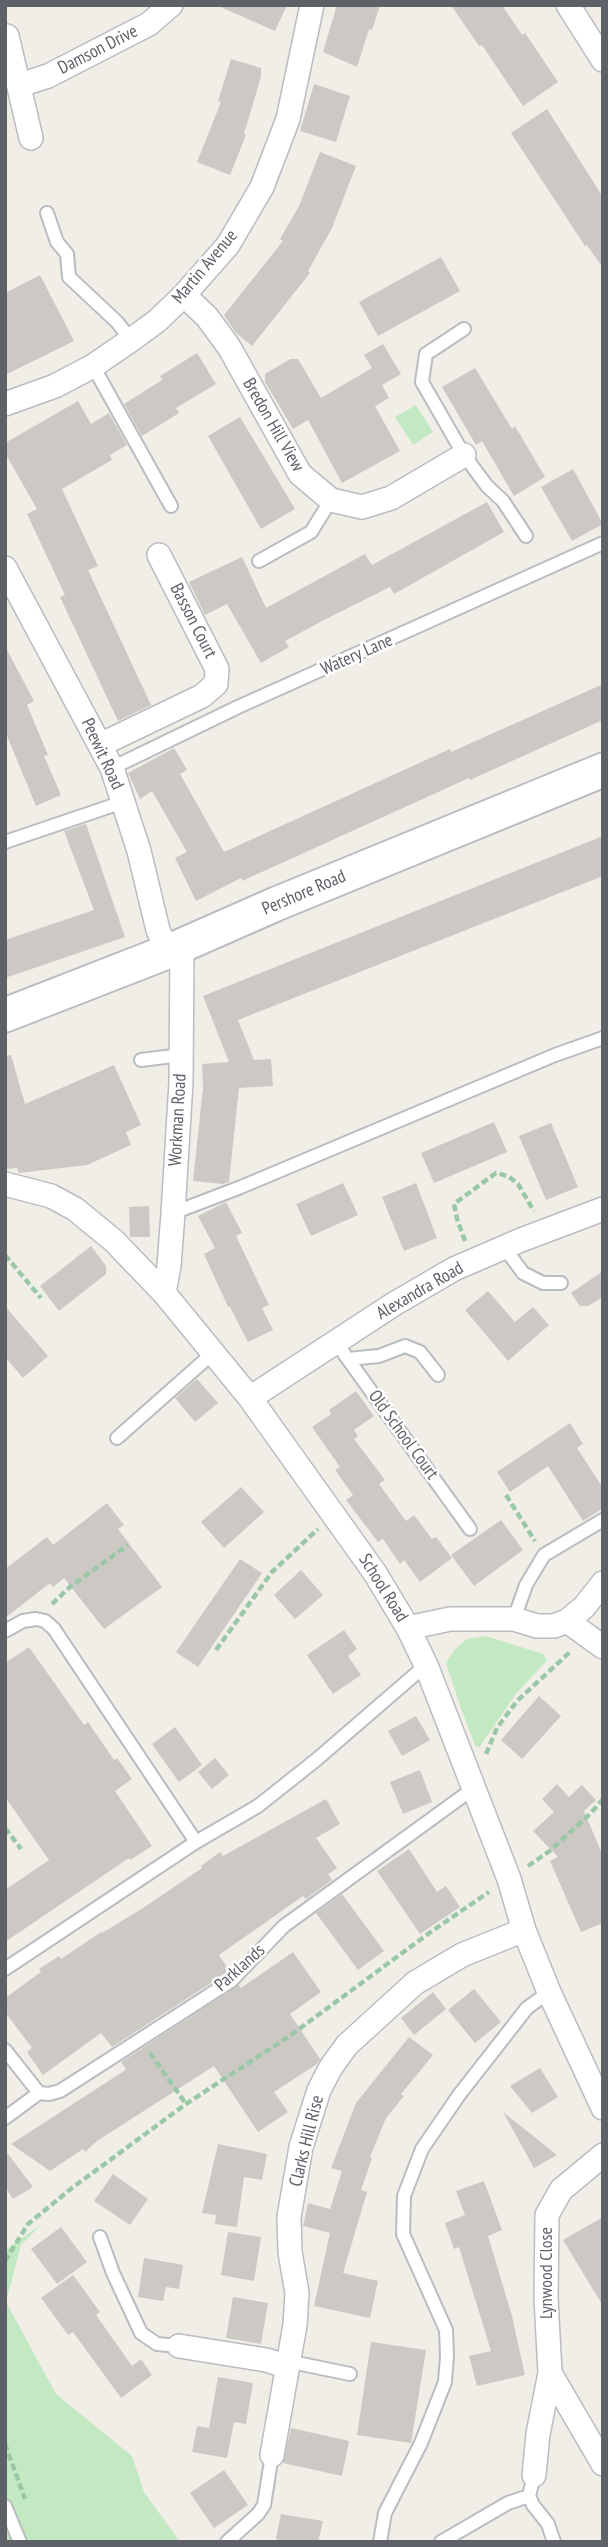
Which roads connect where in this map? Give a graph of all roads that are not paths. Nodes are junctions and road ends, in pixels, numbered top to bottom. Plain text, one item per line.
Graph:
1 (171, 5) edge
2 (312, 5) edge
3 (568, 5) edge
4 (7, 36) dead end
5 (603, 60) edge
6 (20, 85) junction
7 (31, 138) dead end
8 (47, 214) dead end
9 (184, 295) junction
10 (464, 329) dead end
11 (131, 341) junction
12 (93, 366) junction
13 (5, 404) edge
14 (464, 455) junction
15 (331, 500) junction
16 (171, 506) dead end
17 (526, 537) dead end
18 (603, 543) edge
19 (159, 555) dead end
20 (259, 561) dead end
21 (7, 576) edge
22 (100, 745) junction
23 (112, 768) junction
24 (603, 771) edge
25 (123, 802) junction
26 (5, 842) edge
27 (174, 949) junction
28 (5, 1015) edge
29 (603, 1038) edge
30 (181, 1055) junction
31 (141, 1060) dead end
32 (5, 1184) edge
33 (603, 1209) edge
34 (173, 1213) junction
35 (504, 1247) junction
36 (561, 1283) dead end
37 (164, 1293) junction
38 (341, 1350) junction
39 (213, 1353) junction
40 (438, 1375) dead end
41 (250, 1398) junction
42 (117, 1438) dead end
43 (603, 1520) edge
44 (470, 1529) dead end
45 (603, 1583) edge
46 (514, 1619) junction
47 (567, 1621) junction
48 (408, 1628) junction
49 (5, 1631) edge
50 (596, 1642) edge
51 (426, 1665) junction
52 (474, 1788) junction
53 (196, 1842) junction
54 (524, 1930) junction
55 (5, 1969) edge
56 (549, 1992) junction
57 (5, 2050) edge
58 (39, 2093) junction
59 (603, 2108) edge
60 (5, 2118) edge
61 (603, 2155) edge
62 (100, 2237) dead end
63 (179, 2346) joint
64 (287, 2364) junction
65 (550, 2373) junction
66 (350, 2374) dead end
67 (272, 2455) joint
68 (603, 2464) edge
69 (532, 2486) junction
70 (5, 2506) edge
71 (19, 2542) edge
72 (228, 2542) edge
73 (380, 2542) edge
74 (440, 2542) edge
75 (554, 2542) edge

1 - 6 street, Damson Drive
2 - 9 street, Martin Avenue
3 - 5 street
4 - 6 street
6 - 7 street
8 - 11 lane
9 - 11 street, Martin Avenue
9 - 15 street, Bredon Hill View
10 - 14 lane
11 - 12 street, Martin Avenue
12 - 13 street, Martin Avenue
12 - 16 lane
14 - 15 street, Bredon Hill View
14 - 17 lane
15 - 20 lane
18 - 23 lane, Watery Lane
19 - 22 street, Basson Court
21 - 22 street, Peewit Road
22 - 23 street, Peewit Road
23 - 25 street, Peewit Road
24 - 27 main road, Pershore Road
25 - 26 lane
25 - 27 street, Peewit Road
27 - 28 main road, Pershore Road
27 - 30 street, Workman Road
29 - 34 lane
30 - 31 lane
30 - 34 street, Workman Road
32 - 37 street, School Road
33 - 35 street, Alexandra Road
34 - 37 street, Workman Road
35 - 36 lane
35 - 38 street, Alexandra Road
37 - 39 street, School Road
38 - 40 lane
38 - 41 street, Alexandra Road
38 - 44 lane, Old School Court
39 - 41 street, School Road
39 - 42 lane
41 - 48 street, School Road
43 - 46 lane
45 - 47 street
46 - 47 street
46 - 48 street
47 - 50 street
48 - 51 street, School Road
49 - 53 lane
51 - 52 street, School Road
51 - 53 lane
52 - 54 street, School Road
52 - 58 lane, Parklands
53 - 55 lane
54 - 56 street, School Road
54 - 64 street, Clarks Hill Rise
56 - 59 street, School Road
56 - 73 lane
57 - 58 lane
58 - 60 lane
61 - 65 street, Lynwood Close
62 - 63 lane
63 - 64 street
64 - 66 lane
64 - 67 street, Clarks Hill Rise
65 - 68 street, Lynwood Close
65 - 69 street, Lynwood Close
67 - 72 lane
69 - 74 lane
69 - 75 lane
70 - 71 lane

